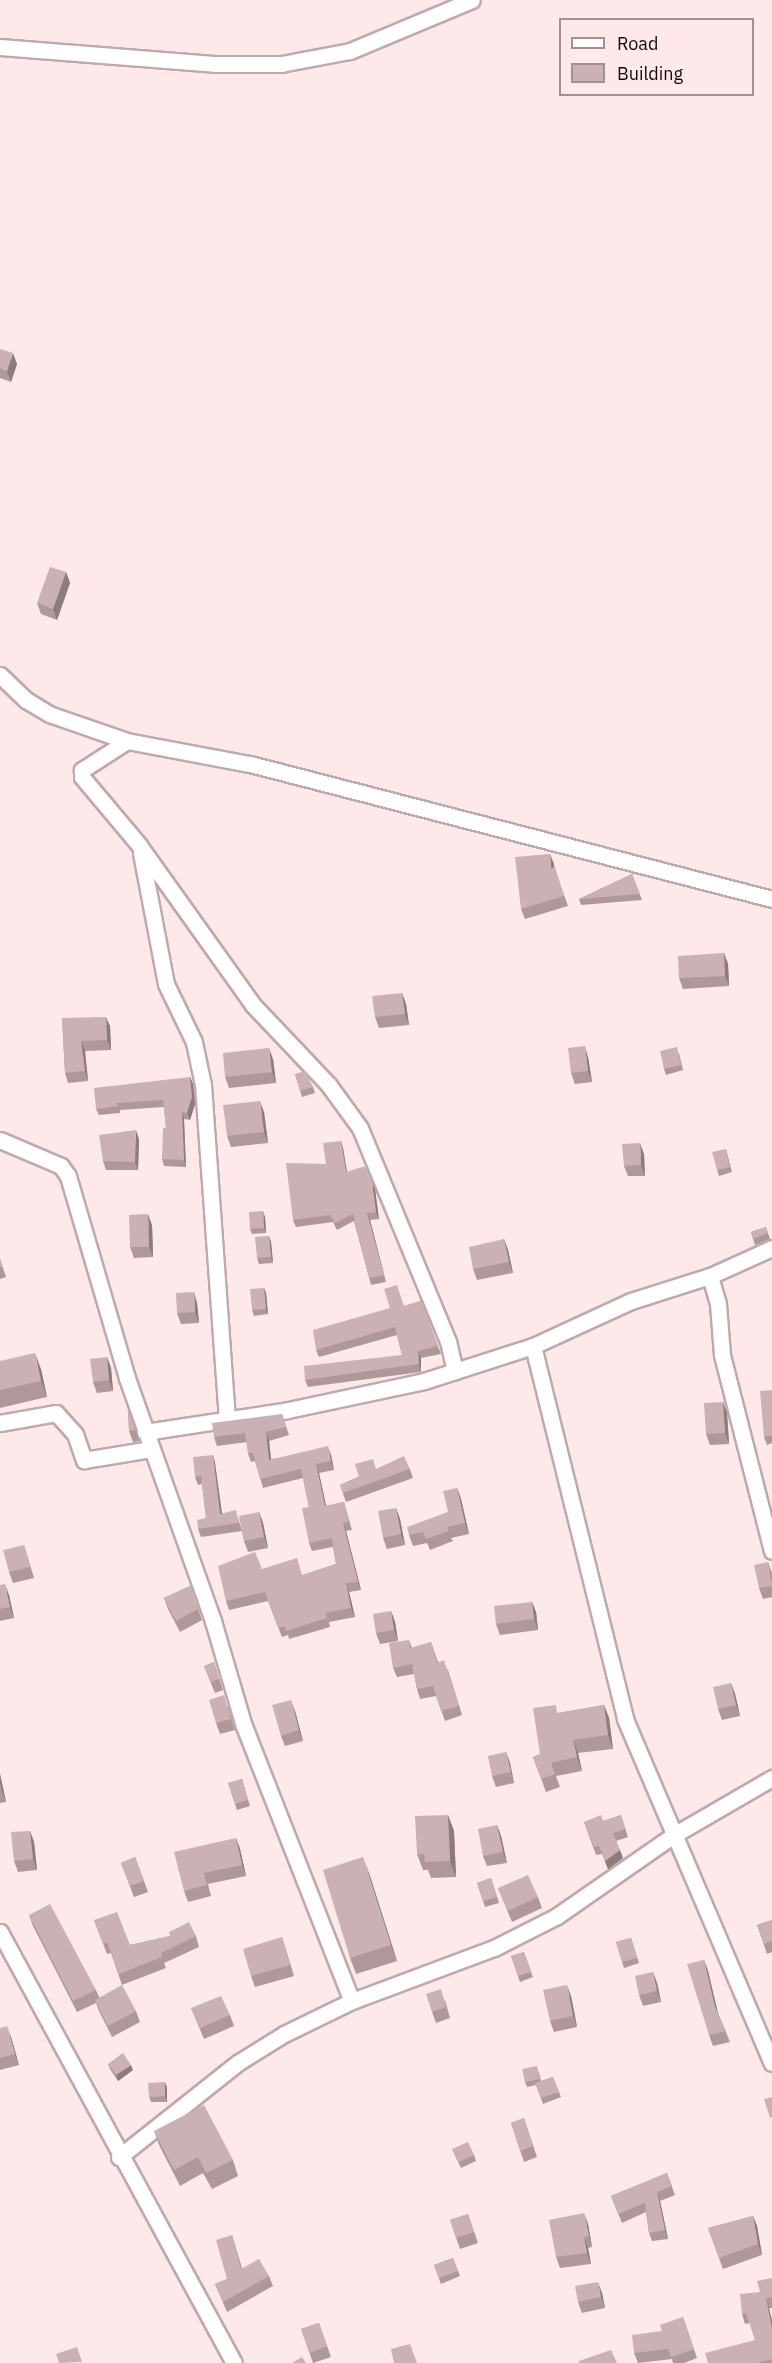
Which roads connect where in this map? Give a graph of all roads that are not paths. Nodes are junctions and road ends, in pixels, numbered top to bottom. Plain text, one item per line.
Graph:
1 (471, 0) edge
2 (0, 47) edge
3 (0, 675) edge
4 (127, 741) junction
5 (139, 845) junction
6 (772, 899) edge
7 (0, 1140) edge
8 (772, 1248) edge
9 (710, 1276) junction
10 (533, 1346) junction
11 (455, 1371) junction
12 (227, 1419) junction
13 (0, 1423) edge
14 (145, 1432) junction
15 (151, 1449) junction
16 (772, 1551) edge
17 (772, 1778) edge
18 (672, 1836) junction
19 (0, 1932) edge
20 (352, 2001) junction
21 (772, 2063) edge
22 (119, 2157) junction
23 (234, 2363) edge

1 - 2 street
3 - 4 street
4 - 5 street
4 - 6 street
5 - 11 street
5 - 12 street
7 - 14 street
8 - 9 street
9 - 10 street
9 - 16 street
10 - 11 street
10 - 18 street
11 - 12 street
12 - 14 street
13 - 15 street
14 - 15 street
15 - 20 street
17 - 18 street
18 - 20 street
18 - 21 street
19 - 22 street
20 - 22 street
22 - 23 street

